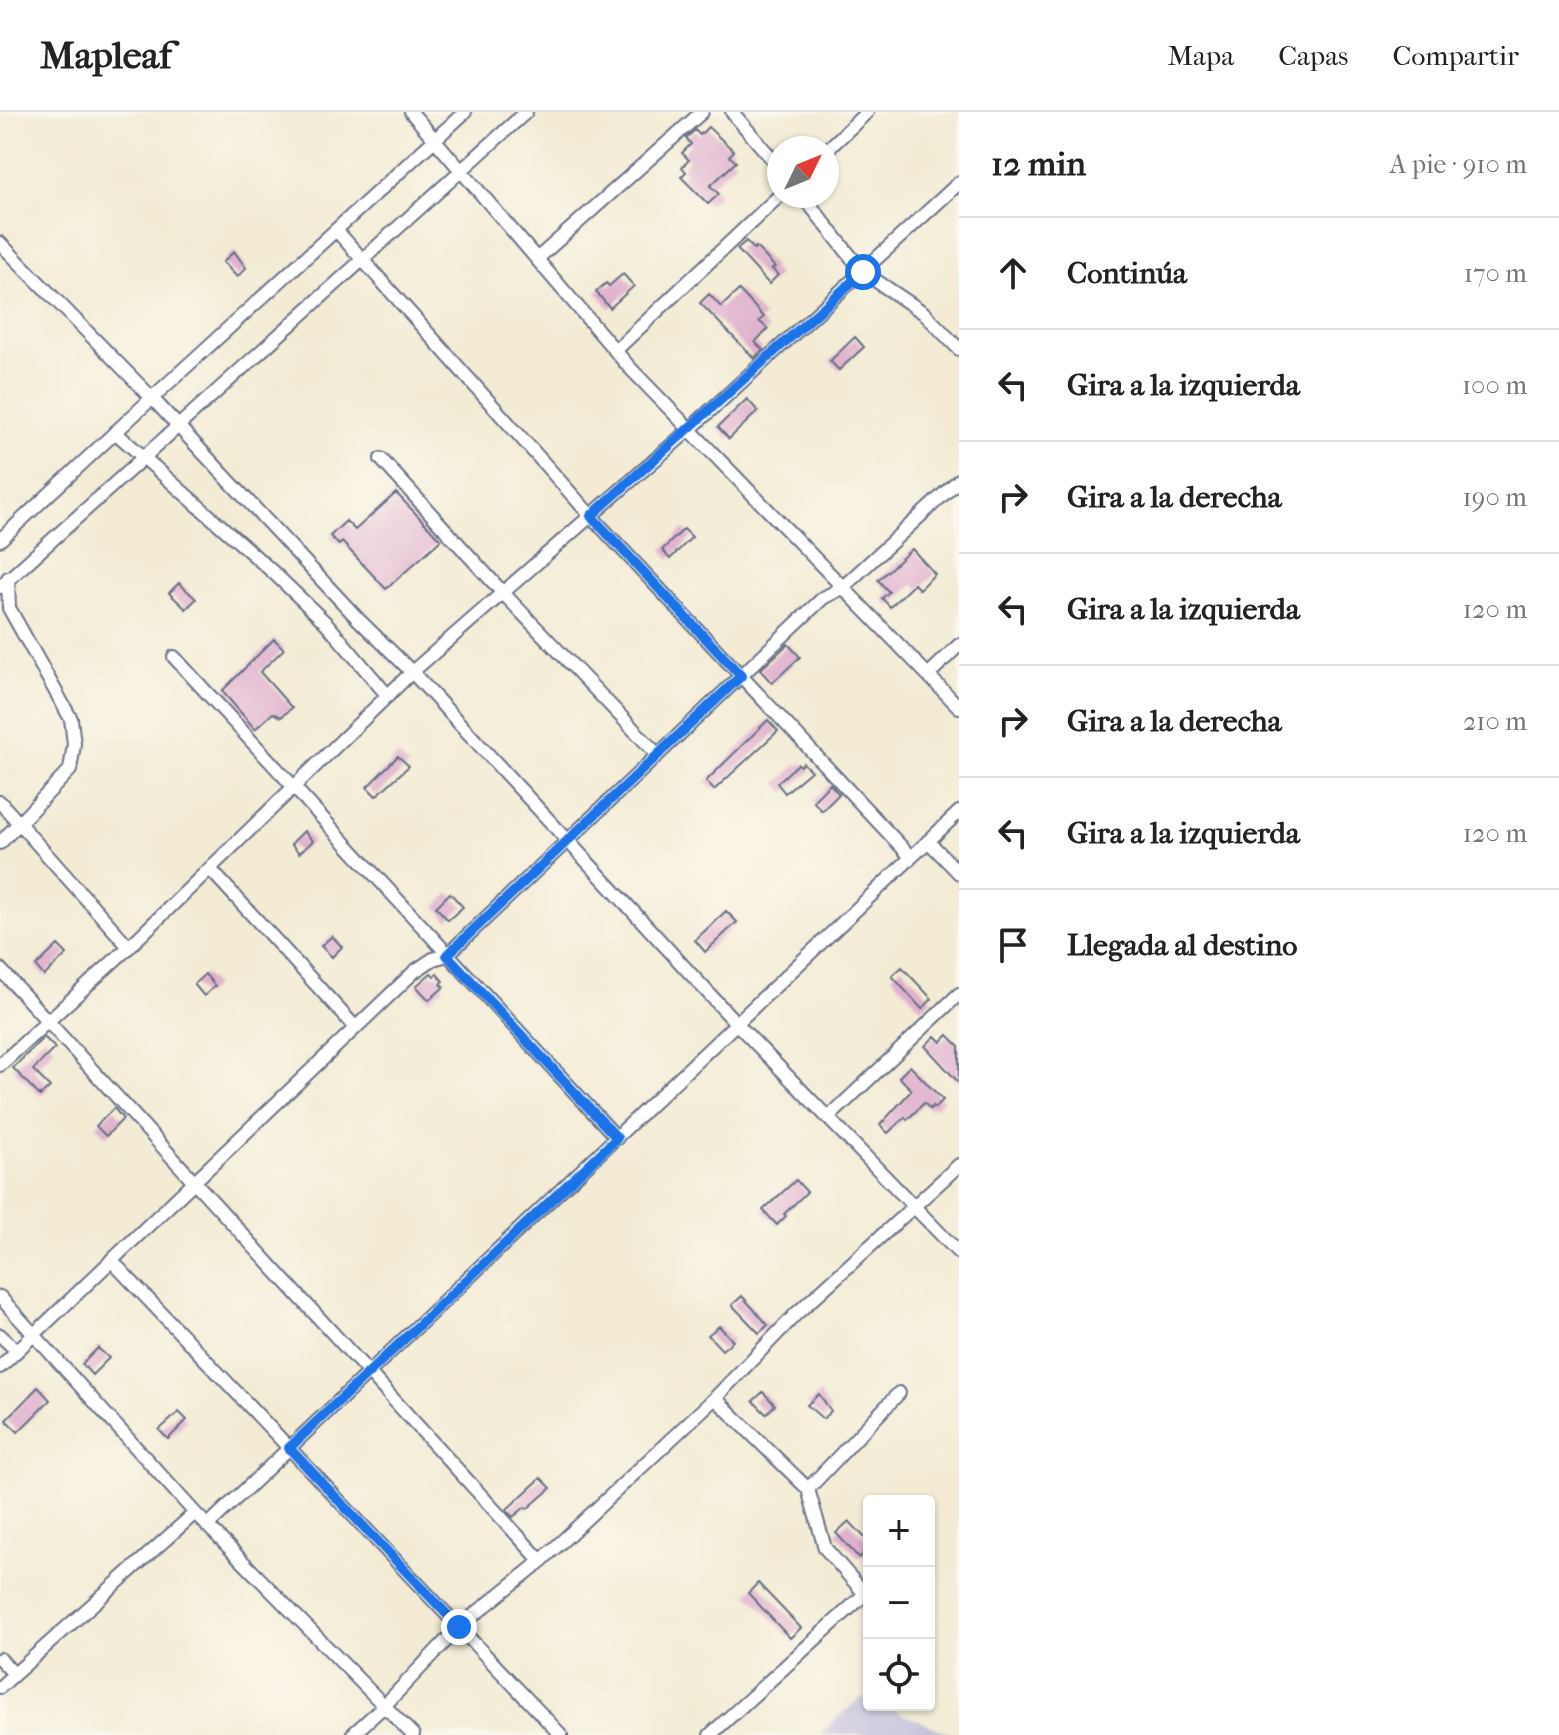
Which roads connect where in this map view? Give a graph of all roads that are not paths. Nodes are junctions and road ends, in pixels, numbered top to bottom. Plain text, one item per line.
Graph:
1 (411, 112) edge
2 (465, 112) edge
3 (526, 112) edge
4 (702, 112) edge
5 (732, 112) edge
6 (867, 112) edge
7 (436, 139) junction
8 (839, 139) edge
9 (767, 153) edge
10 (462, 170) junction
11 (959, 183) edge
12 (767, 207) edge
13 (812, 208) edge
14 (337, 231) junction
15 (0, 243) edge
16 (538, 258) junction
17 (363, 260) junction
18 (863, 272) junction
19 (959, 349) edge
20 (616, 350) junction
21 (152, 398) junction
22 (179, 428) junction
23 (689, 430) junction
24 (115, 432) junction
25 (144, 458) junction
26 (381, 459) dead end
27 (959, 480) edge
28 (591, 516) junction
29 (0, 540) edge
30 (4, 583) edge
31 (842, 588) junction
32 (503, 593) junction
33 (959, 645) edge
34 (174, 657) dead end
35 (412, 672) junction
36 (928, 675) junction
37 (741, 676) junction
38 (388, 696) junction
39 (959, 707) edge
40 (657, 754) junction
41 (293, 788) junction
42 (0, 802) edge
43 (959, 812) edge
44 (18, 822) junction
45 (567, 840) junction
46 (928, 841) junction
47 (0, 843) edge
48 (911, 857) junction
49 (210, 869) junction
50 (959, 873) edge
51 (129, 947) junction
52 (447, 955) junction
53 (0, 969) edge
54 (959, 994) edge
55 (47, 1021) junction
56 (737, 1024) junction
57 (355, 1027) junction
58 (0, 1065) edge
59 (828, 1118) junction
60 (617, 1138) junction
61 (959, 1165) edge
62 (191, 1182) junction
63 (914, 1207) junction
64 (959, 1253) edge
65 (111, 1260) junction
66 (0, 1297) edge
67 (0, 1335) edge
68 (35, 1335) junction
69 (17, 1351) junction
70 (0, 1367) edge
71 (369, 1373) junction
72 (899, 1393) dead end
73 (715, 1398) junction
74 (289, 1448) junction
75 (808, 1489) junction
76 (195, 1513) junction
77 (207, 1526) junction
78 (541, 1561) junction
79 (459, 1627) junction
80 (0, 1659) edge
81 (14, 1674) junction
82 (0, 1687) edge
83 (384, 1706) junction
84 (352, 1735) edge
85 (413, 1735) edge
86 (561, 1735) edge
87 (710, 1735) edge

1 - 7 street
2 - 7 street
3 - 10 street
4 - 16 street
5 - 9 street
6 - 8 street
7 - 10 street
7 - 14 street
10 - 16 street
10 - 17 street
11 - 18 street
12 - 20 street
13 - 18 street
14 - 17 street
14 - 21 street
15 - 21 street
16 - 20 street
17 - 22 street
17 - 28 street
18 - 19 street
18 - 23 street
20 - 23 street
21 - 22 street
21 - 24 street
22 - 25 street
22 - 35 street
23 - 28 street
23 - 31 street
24 - 25 street
24 - 29 street
25 - 30 street
25 - 38 street
26 - 32 street
27 - 31 street
28 - 32 street
28 - 37 street
30 - 44 street
31 - 36 street
31 - 37 street
32 - 35 street
32 - 40 street
33 - 36 street
34 - 41 street
35 - 38 street
35 - 45 street
36 - 39 street
37 - 40 street
37 - 48 street
38 - 41 street
40 - 45 street
41 - 49 street
41 - 52 street
42 - 44 street
43 - 46 street
44 - 47 street
44 - 51 street
45 - 52 street
45 - 56 street
46 - 48 street
46 - 50 street
48 - 56 street
49 - 51 street
49 - 57 street
51 - 55 street
52 - 57 street
52 - 60 street
53 - 55 street
54 - 59 street
55 - 58 street
55 - 62 street
56 - 59 street
56 - 60 street
57 - 62 street
59 - 63 street
60 - 71 street
61 - 63 street
62 - 65 street
62 - 71 street
63 - 64 street
63 - 73 street
65 - 68 street
65 - 74 street
66 - 68 street
67 - 69 street
68 - 69 street
68 - 76 street
69 - 70 street
71 - 74 street
71 - 78 street
72 - 75 street
73 - 75 street
73 - 78 street
74 - 77 street
74 - 79 street
75 - 87 street
76 - 77 street
76 - 81 street
77 - 83 street
78 - 79 street
79 - 83 street
79 - 86 street
80 - 81 street
81 - 82 street
83 - 84 street
83 - 85 street

